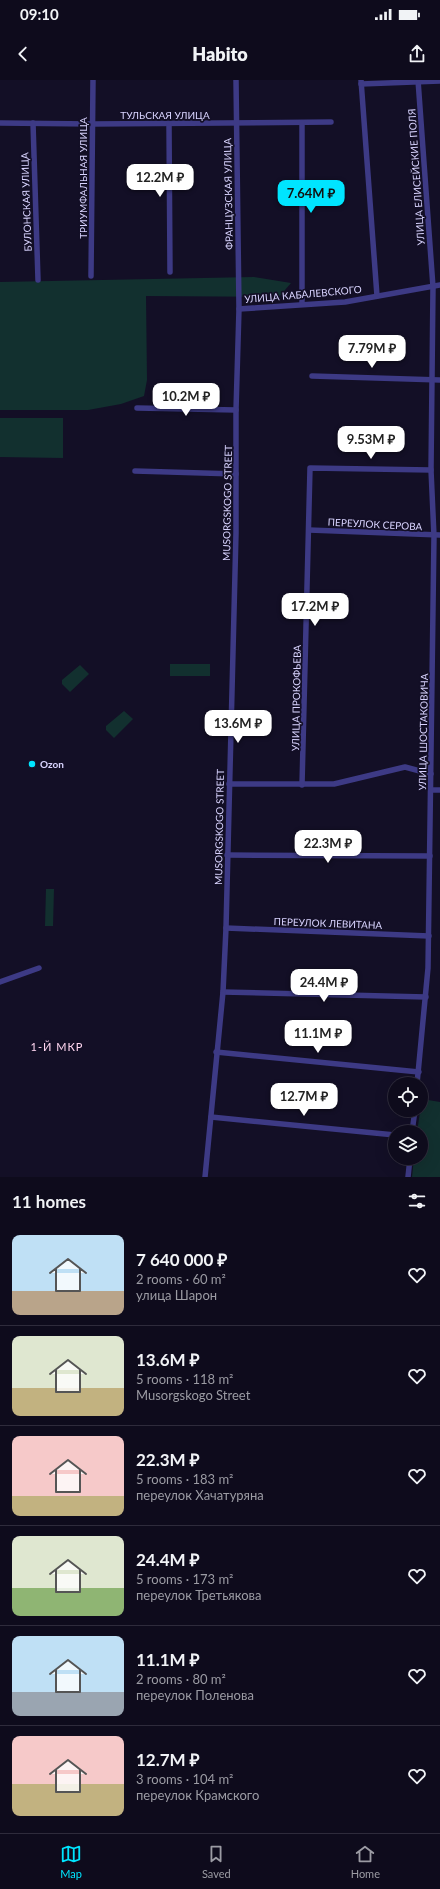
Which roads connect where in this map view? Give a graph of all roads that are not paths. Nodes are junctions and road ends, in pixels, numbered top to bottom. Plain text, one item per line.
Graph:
1 (92, 80) edge
2 (236, 80) edge
3 (418, 81) edge
4 (440, 81) edge
5 (361, 82) edge
6 (331, 122) dead end
7 (0, 123) edge
8 (33, 123) junction
9 (302, 123) junction
10 (92, 124) junction
11 (169, 124) junction
12 (236, 124) junction
13 (170, 272) dead end
14 (91, 276) dead end
15 (38, 280) dead end
16 (440, 286) edge
17 (433, 287) junction
18 (377, 296) junction
19 (302, 304) junction
20 (239, 308) junction
21 (312, 376) dead end
22 (432, 380) junction
23 (440, 380) edge
24 (137, 408) dead end
25 (236, 410) junction
26 (432, 470) junction
27 (135, 471) dead end
28 (236, 474) junction
29 (309, 530) junction
30 (437, 536) edge
31 (431, 774) junction
32 (229, 784) junction
33 (302, 785) junction
34 (431, 790) junction
35 (440, 790) edge
36 (227, 855) junction
37 (430, 856) junction
38 (226, 928) junction
39 (429, 936) junction
40 (39, 968) dead end
41 (0, 982) edge
42 (223, 992) junction
43 (426, 997) junction
44 (216, 1052) junction
45 (418, 1072) junction
46 (418, 1077) edge
47 (211, 1117) junction
48 (388, 1134) edge
49 (409, 1165) edge
50 (205, 1177) edge
51 (408, 1177) edge

1 - 10 street, ТРИУМФАЛЬНАЯ УЛИЦА
2 - 12 street, ФРАНЦУЗСКАЯ УЛИЦА
3 - 4 street
3 - 5 street
3 - 17 street, УЛИЦА ЕЛИСЕЙСКИЕ ПОЛЯ
5 - 18 street
6 - 9 street, ТУЛЬСКАЯ УЛИЦА
7 - 8 street, ТУЛЬСКАЯ УЛИЦА
8 - 10 street, ТУЛЬСКАЯ УЛИЦА
8 - 15 street, БУЛОНСКАЯ УЛИЦА
9 - 12 street, ТУЛЬСКАЯ УЛИЦА
9 - 19 street
10 - 11 street, ТУЛЬСКАЯ УЛИЦА
10 - 14 street, ТРИУМФАЛЬНАЯ УЛИЦА
11 - 12 street, ТУЛЬСКАЯ УЛИЦА
11 - 13 street
12 - 20 street, ФРАНЦУЗСКАЯ УЛИЦА
16 - 17 street, УЛИЦА КАБАЛЕВСКОГО
17 - 18 street, УЛИЦА КАБАЛЕВСКОГО
17 - 22 street, УЛИЦА ШОСТАКОВИЧА
18 - 19 street, УЛИЦА КАБАЛЕВСКОГО
19 - 20 street, УЛИЦА КАБАЛЕВСКОГО
20 - 25 street, MUSORGSKOGO STREET
21 - 22 street
22 - 23 street
22 - 26 street, УЛИЦА ШОСТАКОВИЧА
24 - 25 street
25 - 28 street, MUSORGSKOGO STREET
26 - 29 street, УЛИЦА ПРОКОФЬЕВА
26 - 30 street, УЛИЦА ШОСТАКОВИЧА
27 - 28 street
28 - 32 street, MUSORGSKOGO STREET
29 - 30 street, ПЕРЕУЛОК СЕРОВА
29 - 33 street, УЛИЦА ПРОКОФЬЕВА
30 - 31 street, УЛИЦА ШОСТАКОВИЧА
31 - 33 street
31 - 34 street, УЛИЦА ШОСТАКОВИЧА
32 - 33 street
32 - 36 street, MUSORGSKOGO STREET
34 - 35 street
34 - 37 street, УЛИЦА ШОСТАКОВИЧА
36 - 37 street
36 - 38 street, MUSORGSKOGO STREET
37 - 39 street, УЛИЦА ШОСТАКОВИЧА
38 - 39 street, ПЕРЕУЛОК ЛЕВИТАНА
38 - 42 street, MUSORGSKOGO STREET
39 - 43 street, УЛИЦА ШОСТАКОВИЧА
40 - 41 street
42 - 43 street
42 - 44 street, MUSORGSKOGO STREET
43 - 45 street, УЛИЦА ШОСТАКОВИЧА
44 - 45 street
44 - 47 street, MUSORGSKOGO STREET
45 - 46 street, УЛИЦА ШОСТАКОВИЧА
47 - 48 street
47 - 50 street, MUSORGSKOGO STREET
49 - 51 street

